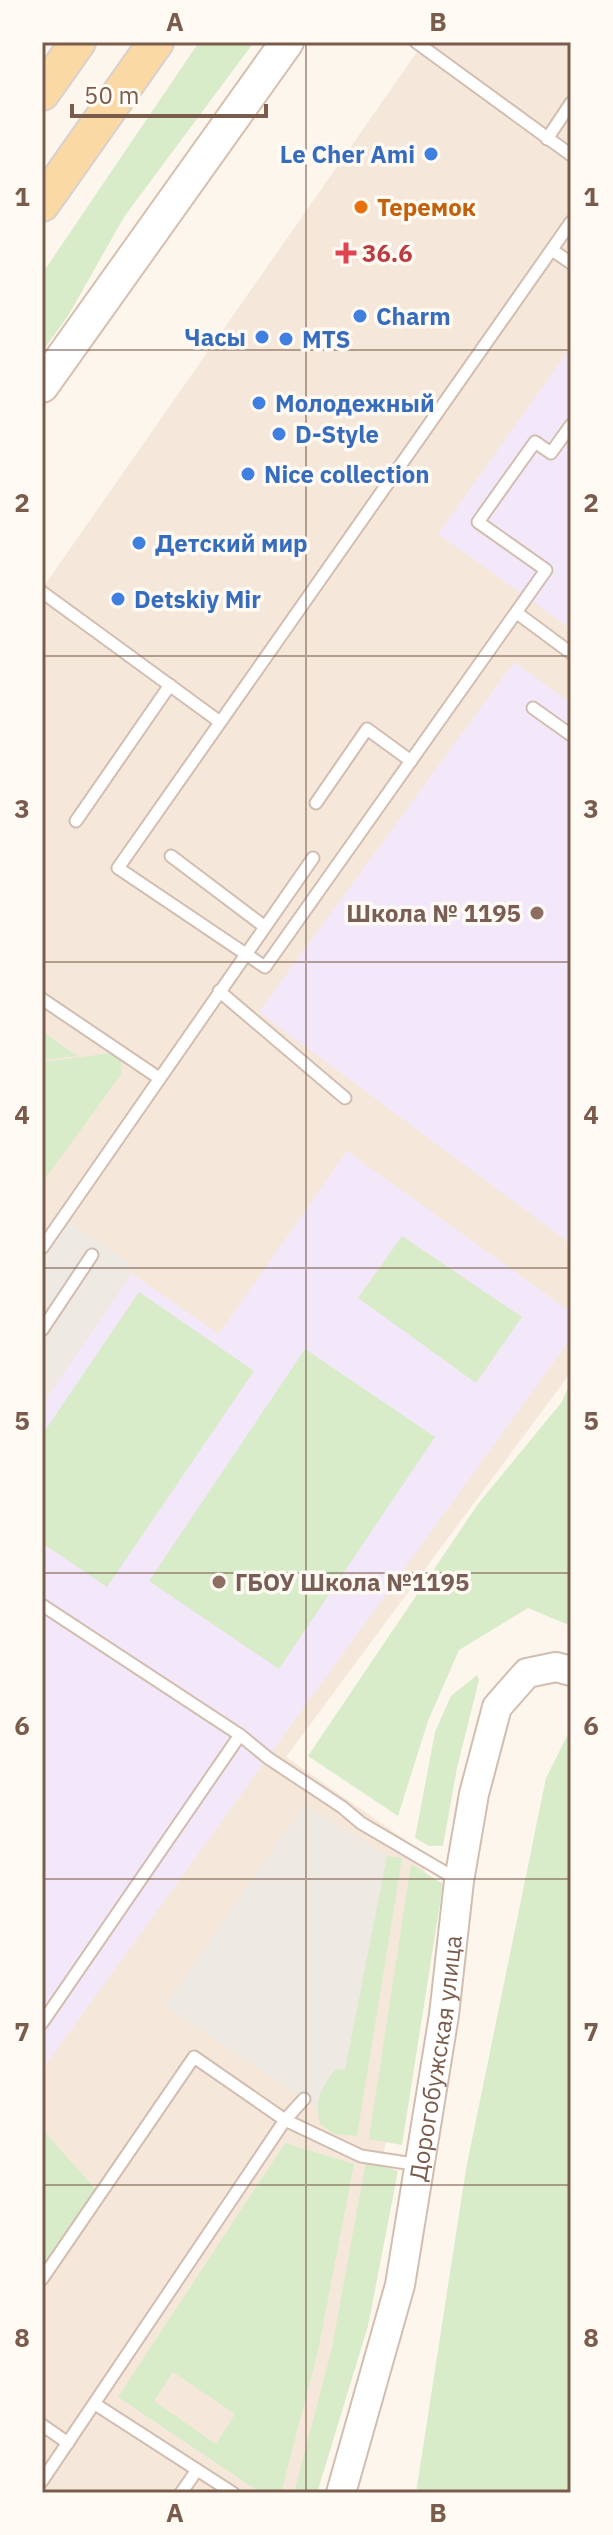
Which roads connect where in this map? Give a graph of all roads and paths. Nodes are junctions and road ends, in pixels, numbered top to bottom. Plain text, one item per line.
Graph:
1 (78, 42) edge
2 (156, 42) edge
3 (287, 42) edge
4 (416, 42) edge
5 (42, 93) edge
6 (571, 103) edge
7 (547, 139) junction
8 (571, 155) edge
9 (42, 204) edge
10 (571, 222) edge
11 (552, 250) junction
12 (571, 263) edge
13 (42, 386) edge
14 (571, 425) edge
15 (42, 592) edge
16 (517, 613) junction
17 (571, 653) edge
18 (170, 685) junction
19 (533, 708) dead end
20 (220, 722) junction
21 (571, 735) edge
22 (411, 761) junction
23 (316, 803) dead end
24 (76, 821) dead end
25 (171, 856) dead end
26 (313, 858) dead end
27 (265, 927) junction
28 (246, 955) junction
29 (219, 991) junction
30 (42, 999) edge
31 (159, 1078) junction
32 (345, 1098) dead end
33 (42, 1248) edge
34 (92, 1255) dead end
35 (42, 1330) edge
36 (42, 1605) edge
37 (571, 1671) edge
38 (240, 1735) junction
39 (459, 1881) junction
40 (42, 2023) edge
41 (304, 2099) dead end
42 (285, 2120) junction
43 (420, 2165) junction
44 (42, 2279) edge
45 (95, 2404) junction
46 (42, 2425) edge
47 (68, 2443) junction
48 (197, 2470) junction
49 (42, 2481) edge
50 (181, 2493) edge
51 (233, 2493) edge
52 (341, 2493) edge

1 - 5 main road
2 - 9 main road
3 - 13 main road
4 - 7 lane
6 - 7 lane
7 - 8 lane
10 - 11 lane
11 - 12 lane
11 - 20 lane
14 - 16 lane
15 - 18 lane
16 - 17 lane
16 - 22 lane
18 - 20 lane
18 - 24 lane
19 - 21 lane
20 - 28 lane
22 - 23 lane
22 - 28 lane
25 - 27 lane
26 - 27 lane
27 - 28 lane
28 - 29 lane
29 - 31 lane
29 - 32 lane
30 - 31 lane
31 - 33 lane
34 - 35 lane
36 - 38 lane
37 - 39 street, Дорогобужская улица
38 - 39 lane
38 - 40 lane
39 - 43 street, Дорогобужская улица
41 - 42 lane
42 - 43 lane
42 - 44 lane
42 - 45 lane
43 - 52 street, Дорогобужская улица
45 - 47 lane
45 - 48 lane
46 - 47 lane
47 - 49 lane
48 - 50 lane
48 - 51 lane

